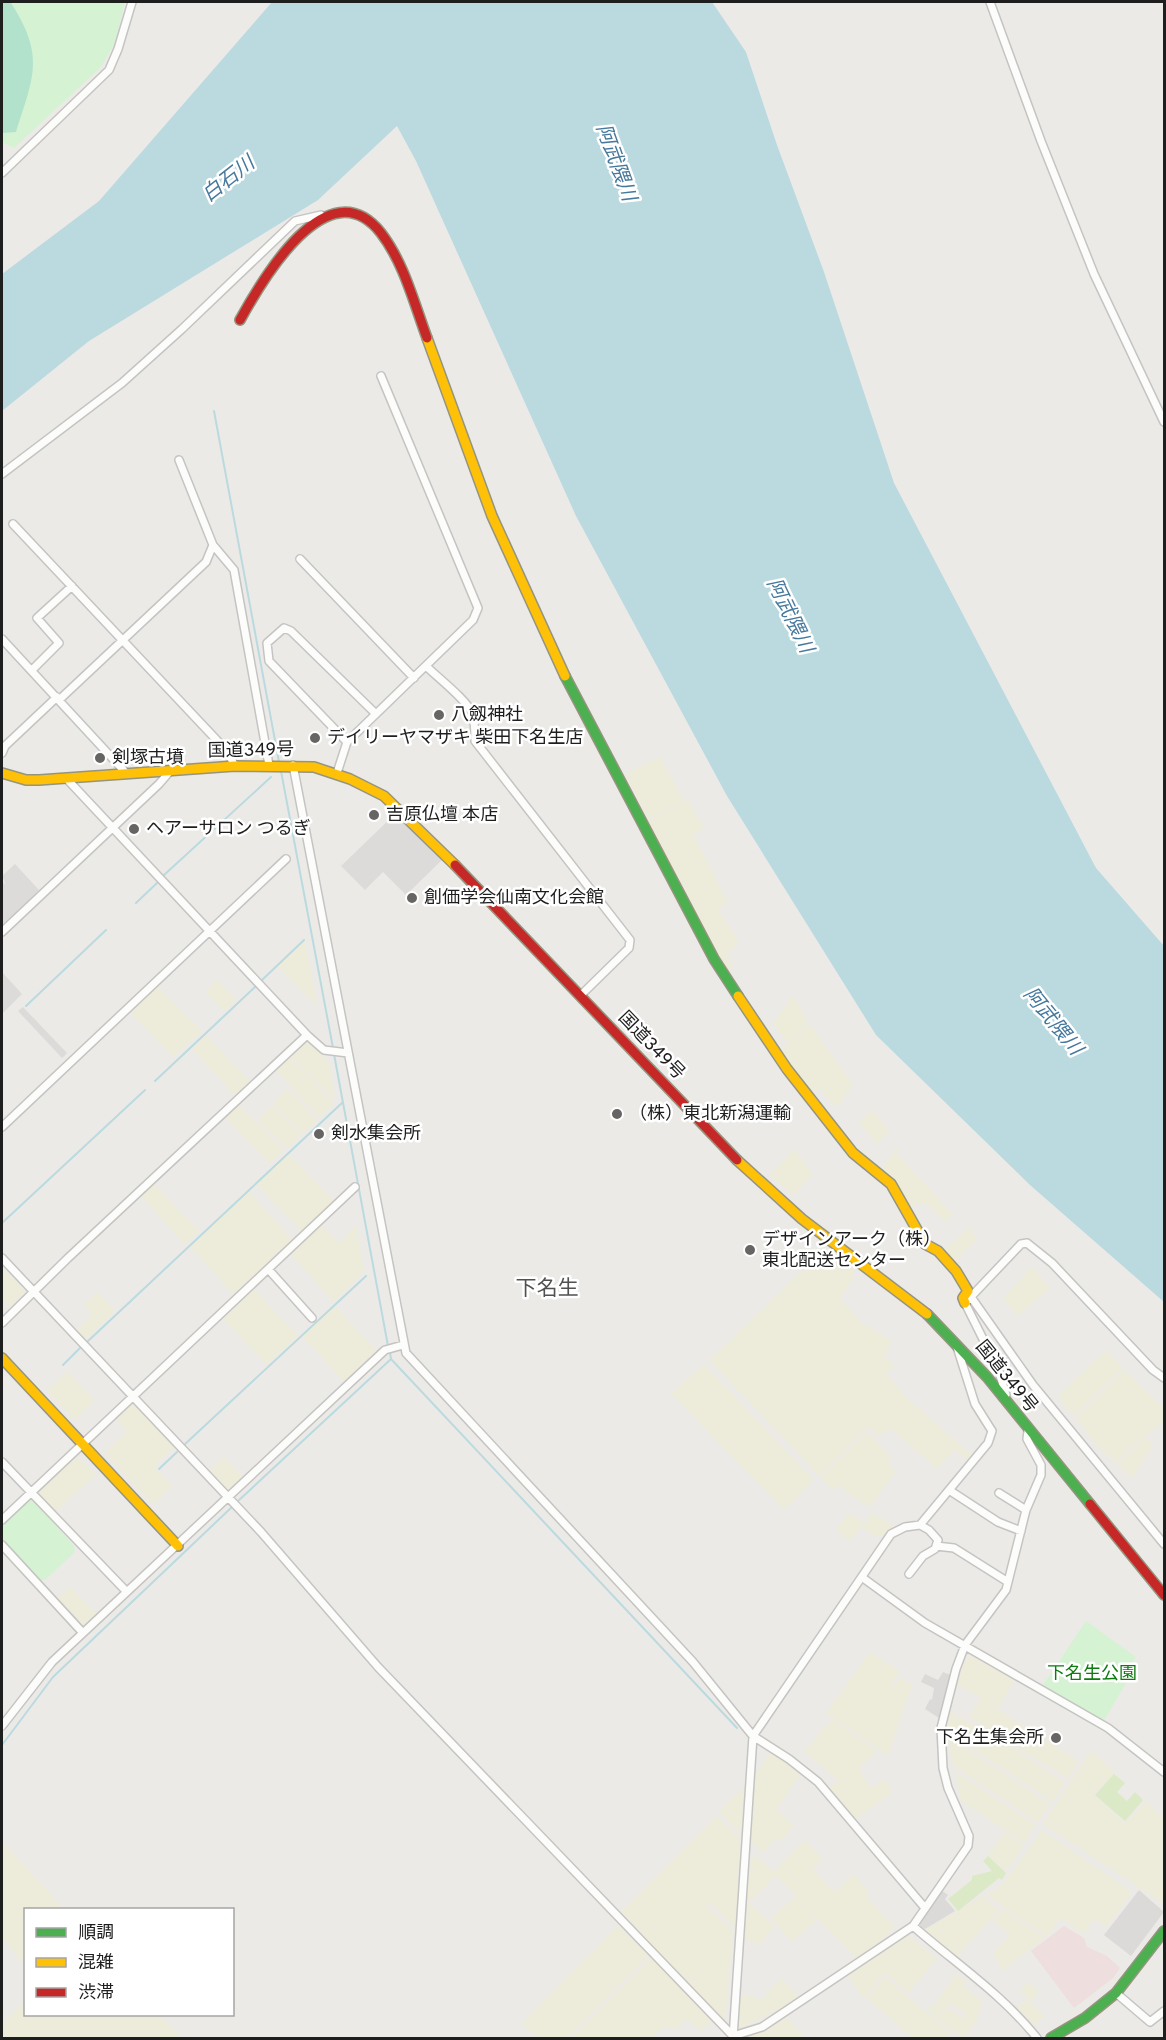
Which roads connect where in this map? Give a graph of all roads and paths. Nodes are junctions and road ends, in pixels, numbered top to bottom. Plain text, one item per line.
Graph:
1 (132, 2) edge
2 (990, 2) edge
3 (2, 173) edge
4 (336, 212) junction
5 (240, 320) dead end
6 (381, 376) dead end
7 (1164, 422) edge
8 (179, 460) dead end
9 (2, 474) edge
10 (13, 524) dead end
11 (213, 545) junction
12 (300, 558) dead end
13 (72, 586) junction
14 (2, 639) edge
15 (122, 642) junction
16 (426, 666) junction
17 (32, 670) junction
18 (414, 678) junction
19 (58, 698) junction
20 (376, 714) junction
21 (347, 742) junction
22 (2, 753) edge
23 (271, 765) junction
24 (290, 765) junction
25 (235, 766) junction
26 (171, 770) junction
27 (2, 773) edge
28 (126, 773) junction
29 (337, 773) junction
30 (66, 778) junction
31 (111, 828) junction
32 (286, 858) dead end
33 (210, 930) junction
34 (2, 932) edge
35 (580, 995) junction
36 (307, 1035) junction
37 (346, 1053) junction
38 (2, 1127) edge
39 (355, 1187) dead end
40 (2, 1258) edge
41 (268, 1269) junction
42 (34, 1293) junction
43 (968, 1300) junction
44 (312, 1318) dead end
45 (2, 1323) edge
46 (957, 1344) junction
47 (400, 1346) junction
48 (2, 1358) edge
49 (1164, 1378) edge
50 (132, 1396) junction
51 (1006, 1402) junction
52 (1028, 1431) junction
53 (82, 1443) junction
54 (2, 1462) edge
55 (949, 1490) junction
56 (31, 1491) junction
57 (999, 1493) dead end
58 (231, 1502) junction
59 (1026, 1510) junction
60 (2, 1520) edge
61 (920, 1525) junction
62 (1021, 1531) junction
63 (1164, 1544) edge
64 (2, 1545) edge
65 (178, 1546) junction
66 (936, 1546) junction
67 (909, 1574) dead end
68 (863, 1578) junction
69 (1008, 1582) junction
70 (126, 1591) junction
71 (1164, 1594) edge
72 (83, 1633) junction
73 (966, 1646) junction
74 (2, 1726) edge
75 (753, 1736) junction
76 (1164, 1772) edge
77 (925, 1908) junction
78 (913, 1926) junction
79 (1164, 1931) edge
80 (1116, 1993) junction
81 (1164, 2011) edge
82 (733, 2037) edge
83 (1036, 2038) edge
84 (1050, 2038) edge

1 - 3 street
2 - 7 street
4 - 5 main road
4 - 9 street
4 - 43 main road
6 - 16 street
8 - 11 street
10 - 13 street
11 - 15 street
11 - 23 street
12 - 18 street
13 - 15 street
13 - 17 street
14 - 17 street
15 - 19 street
15 - 25 street
16 - 18 street
16 - 35 street
17 - 19 street
18 - 20 street
19 - 22 street
19 - 28 street
20 - 21 street
20 - 21 street
21 - 29 street
23 - 24 main road, 国道349号
23 - 25 main road, 国道349号
24 - 29 main road, 国道349号
24 - 37 street
25 - 26 main road, 国道349号
26 - 28 main road, 国道349号
26 - 31 street
27 - 30 main road, 国道349号
28 - 30 main road, 国道349号
29 - 35 main road, 国道349号
30 - 31 street
31 - 33 street
31 - 34 street
32 - 33 street
33 - 36 street
33 - 38 street
35 - 46 main road, 国道349号
36 - 37 street
36 - 42 street
37 - 47 street
39 - 41 street
40 - 42 street
41 - 44 street
41 - 50 street
42 - 45 street
42 - 50 street
43 - 49 street
43 - 51 street
43 - 63 street
46 - 51 main road, 国道349号
46 - 55 street
47 - 58 street
47 - 75 street
48 - 53 main road
50 - 53 street
50 - 58 street
51 - 52 main road, 国道349号
52 - 59 street
52 - 71 main road, 国道349号
53 - 56 street
53 - 65 main road
54 - 56 street
55 - 61 street
55 - 62 street
56 - 60 street
56 - 70 street
57 - 59 street
58 - 65 street
58 - 82 street
59 - 62 street
61 - 66 street
61 - 68 street
62 - 69 street
64 - 72 street
65 - 70 street
66 - 67 street
66 - 69 street
68 - 73 street
68 - 75 street
69 - 73 street
70 - 72 street
72 - 74 street
73 - 76 street
73 - 77 street
75 - 77 street
75 - 82 street
77 - 78 street
78 - 82 street
78 - 83 street
79 - 80 main road
80 - 81 street
80 - 84 main road

